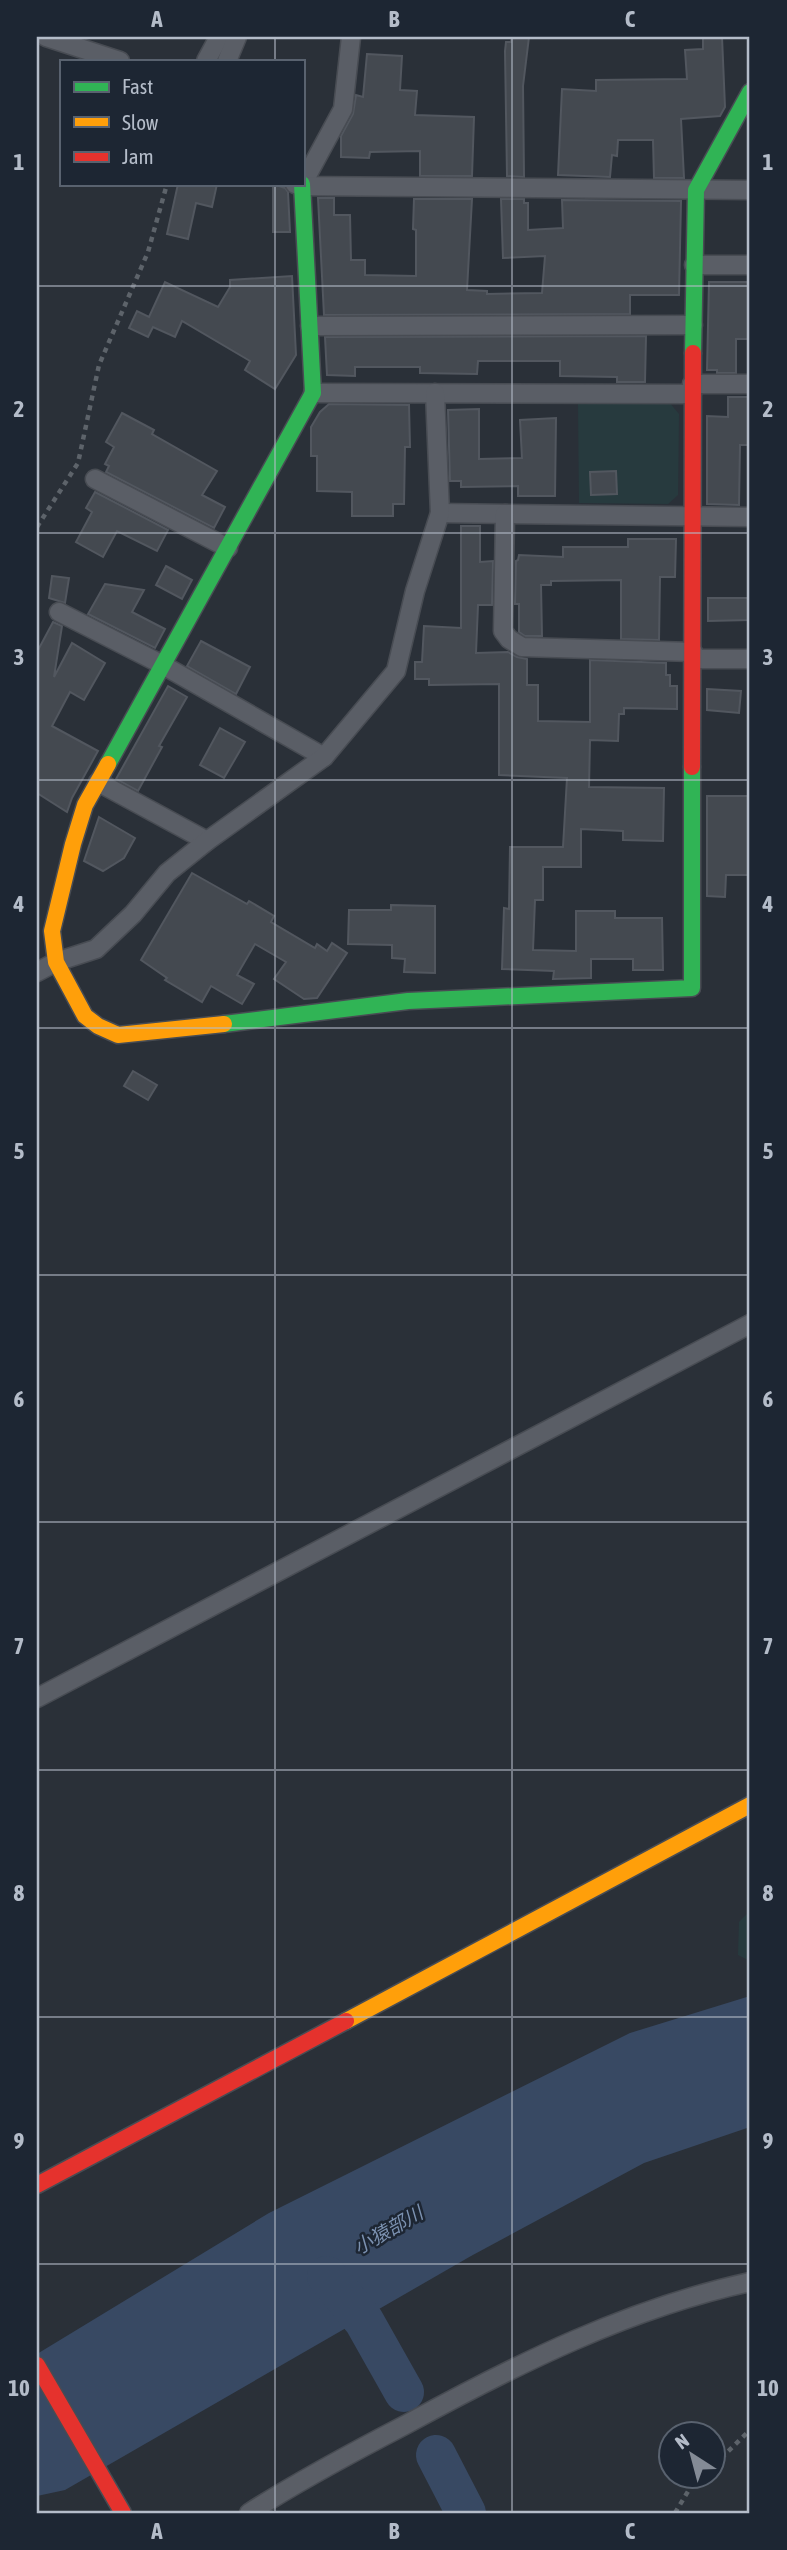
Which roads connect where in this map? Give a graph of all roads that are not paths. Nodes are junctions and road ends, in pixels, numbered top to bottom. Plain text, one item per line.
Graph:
1 (46, 37) edge
2 (219, 37) edge
3 (237, 37) edge
4 (351, 37) edge
5 (117, 60) edge
6 (207, 60) edge
7 (227, 60) edge
8 (750, 92) edge
9 (304, 177) edge
10 (304, 184) edge
11 (300, 186) edge
12 (696, 190) junction
13 (750, 190) edge
14 (694, 264) junction
15 (750, 265) edge
16 (310, 326) junction
17 (693, 326) junction
18 (750, 384) edge
19 (692, 389) junction
20 (313, 393) junction
21 (435, 393) junction
22 (95, 479) dead end
23 (440, 513) junction
24 (505, 514) junction
25 (693, 517) junction
26 (750, 517) edge
27 (228, 548) junction
28 (59, 611) dead end
29 (693, 656) junction
30 (750, 659) edge
31 (161, 664) junction
32 (324, 757) junction
33 (98, 782) junction
34 (207, 841) junction
35 (56, 962) junction
36 (37, 972) edge
37 (750, 1324) edge
38 (37, 1698) edge
39 (750, 1805) edge
40 (37, 2185) edge
41 (750, 2282) edge
42 (37, 2365) edge
43 (122, 2513) edge
44 (249, 2513) edge

1 - 5 street
2 - 6 street
3 - 7 street
4 - 9 street
8 - 12 street
10 - 12 street
11 - 16 street
12 - 13 street
12 - 14 street
14 - 15 street
14 - 17 street
16 - 17 street
16 - 20 street
17 - 19 street
18 - 19 street
19 - 21 street
19 - 25 street
20 - 21 street
20 - 27 street
21 - 23 street
22 - 27 street
23 - 24 street
23 - 32 street
24 - 25 street
24 - 29 street
25 - 26 street
25 - 29 street
27 - 31 street
28 - 31 street
29 - 30 street
29 - 35 street
31 - 32 street
31 - 33 street
32 - 34 street
33 - 34 street
33 - 35 street
34 - 35 street
35 - 36 street
37 - 38 street
39 - 40 street
41 - 44 street
42 - 43 street

